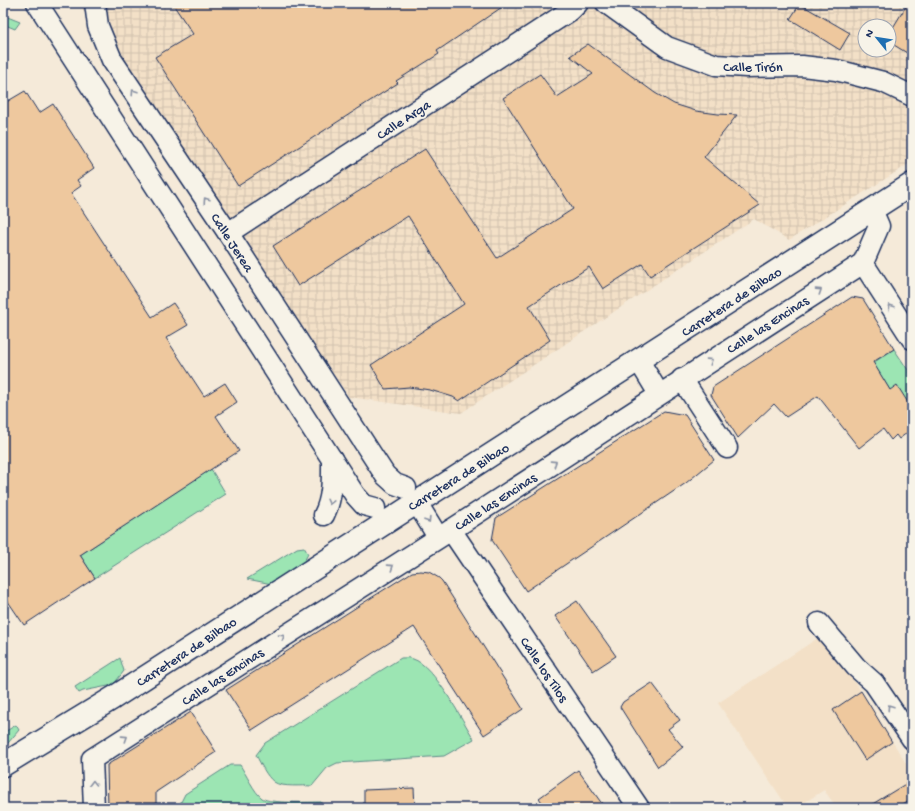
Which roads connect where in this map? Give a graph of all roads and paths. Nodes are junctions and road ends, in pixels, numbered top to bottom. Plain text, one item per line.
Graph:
1 (96, 3) edge
2 (578, 3) edge
3 (606, 3) edge
4 (36, 6) edge
5 (912, 96) edge
6 (912, 184) edge
7 (875, 218) junction
8 (228, 233) junction
9 (863, 262) junction
10 (912, 340) edge
11 (639, 361) junction
12 (682, 379) junction
13 (659, 394) junction
14 (727, 448) dead end
15 (332, 459) junction
16 (412, 496) junction
17 (375, 508) dead end
18 (324, 515) dead end
19 (444, 533) junction
20 (819, 623) dead end
21 (912, 739) edge
22 (3, 765) edge
23 (94, 808) edge
24 (639, 808) edge

8 -> 1 street, Calle Jerea
2 - 8 street, Calle Arga
3 - 5 street, Calle Tirón
4 - 15 street
6 - 7 main road, Carretera de Bilbao
7 - 9 street
7 - 11 main road, Carretera de Bilbao
8 - 16 street, Calle Jerea
10 -> 9 street
12 -> 9 street, Calle las Encinas
11 - 13 street
11 - 16 main road, Carretera de Bilbao
12 - 13 street, Calle las Encinas
12 - 14 street
19 -> 13 street, Calle las Encinas
15 - 17 street
15 -> 18 street
16 -> 19 street, Calle los Tilos
16 - 22 main road, Carretera de Bilbao
23 -> 19 street, Calle las Encinas
19 - 24 street, Calle los Tilos
21 -> 20 street

